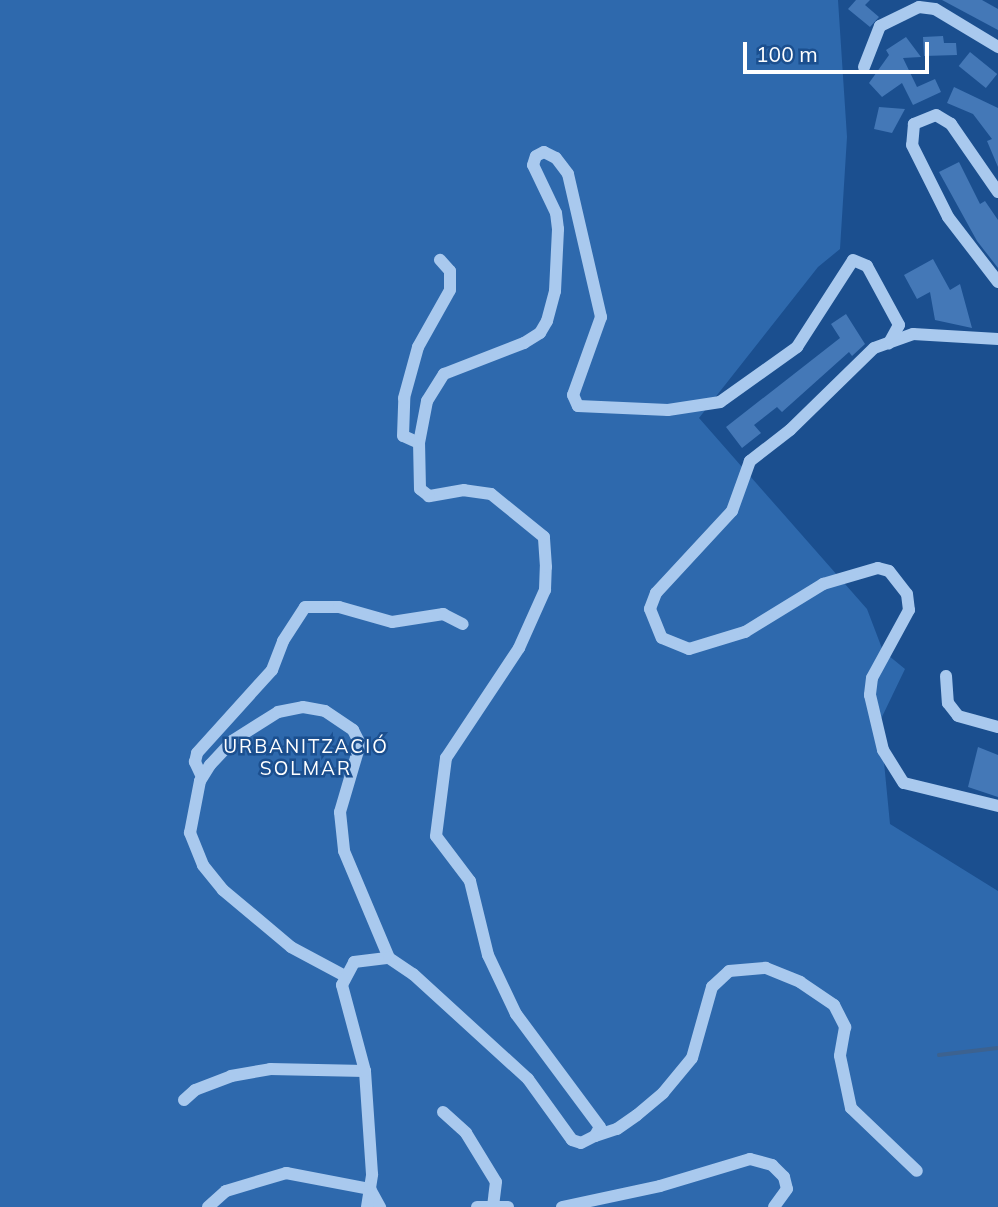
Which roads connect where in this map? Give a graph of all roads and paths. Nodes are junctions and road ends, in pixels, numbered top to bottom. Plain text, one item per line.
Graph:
1 (998, 47) edge
2 (864, 67) dead end
3 (998, 192) edge
4 (440, 260) dead end
5 (998, 282) edge
6 (998, 339) edge
7 (889, 343) junction
8 (419, 443) junction
9 (463, 624) dead end
10 (946, 676) dead end
11 (998, 727) edge
12 (202, 777) junction
13 (998, 806) edge
14 (389, 958) junction
15 (345, 976) junction
16 (365, 1071) junction
17 (184, 1100) dead end
18 (443, 1112) dead end
19 (595, 1136) junction
20 (917, 1171) dead end
21 (370, 1189) junction
22 (494, 1206) edge
23 (208, 1207) edge
24 (367, 1207) edge
25 (380, 1207) edge
26 (477, 1207) edge
27 (508, 1207) edge
28 (562, 1207) edge
29 (774, 1207) edge

1 - 2 street
3 - 5 street
4 - 8 street
6 - 7 street
7 - 8 street
7 - 13 street
8 - 19 street
9 - 12 street
10 - 11 street
12 - 14 street
12 - 15 street
14 - 15 street
14 - 19 street
15 - 16 street
16 - 17 street
16 - 21 street
18 - 22 street
19 - 20 street
21 - 23 street
21 - 24 street
21 - 25 street
22 - 26 street
22 - 27 street
28 - 29 street

